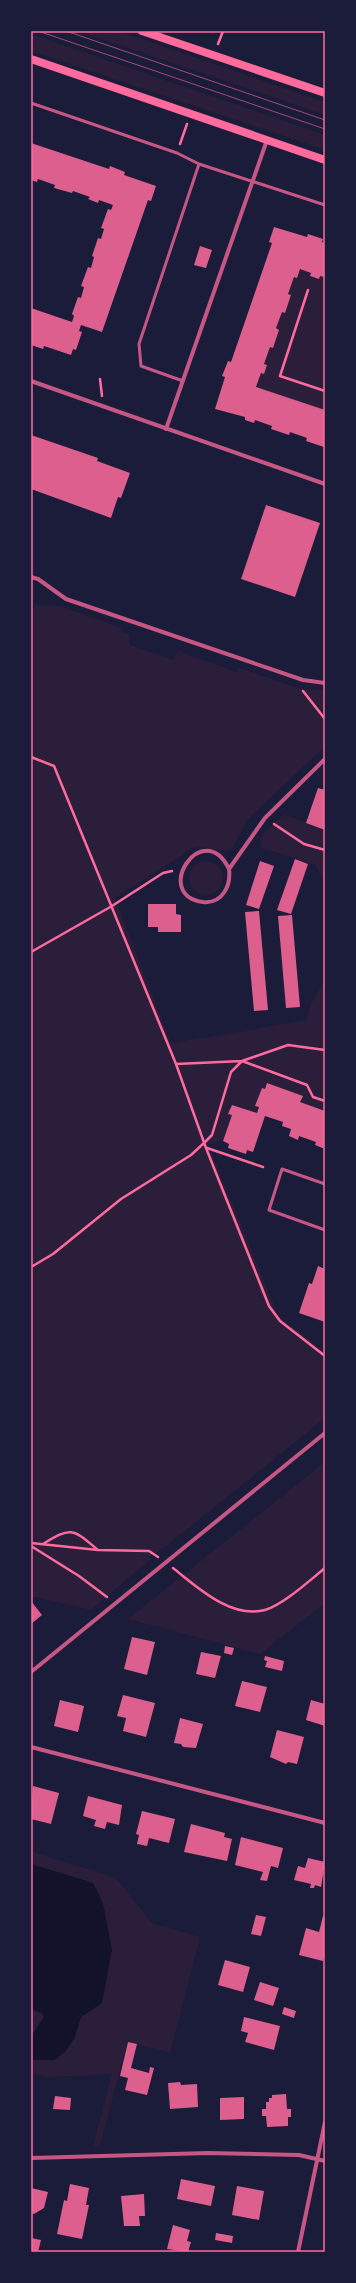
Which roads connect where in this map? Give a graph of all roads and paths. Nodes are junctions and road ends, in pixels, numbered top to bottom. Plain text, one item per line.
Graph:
1 (142, 31) edge
2 (223, 31) edge
3 (218, 45) dead end
4 (31, 59) edge
5 (325, 93) edge
6 (31, 103) edge
7 (187, 124) dead end
8 (267, 140) junction
9 (177, 153) junction
10 (325, 160) edge
11 (199, 164) junction
12 (254, 183) junction
13 (325, 205) edge
14 (308, 290) dead end
15 (100, 379) dead end
16 (31, 381) edge
17 (183, 381) junction
18 (325, 391) edge
19 (100, 405) junction
20 (166, 429) junction
21 (325, 484) edge
22 (31, 576) edge
23 (325, 683) edge
24 (303, 686) dead end
25 (325, 719) edge
26 (31, 757) edge
27 (325, 759) edge
28 (265, 818) junction
29 (325, 850) edge
30 (182, 868) junction
31 (230, 869) junction
32 (112, 906) junction
33 (31, 952) edge
34 (325, 1050) edge
35 (242, 1061) junction
36 (176, 1064) junction
37 (325, 1101) edge
38 (204, 1143) junction
39 (206, 1148) junction
40 (263, 1168) dead end
41 (325, 1184) edge
42 (325, 1230) edge
43 (31, 1268) edge
44 (325, 1356) edge
45 (325, 1433) edge
46 (31, 1543) edge
47 (43, 1544) junction
48 (31, 1546) edge
49 (98, 1550) junction
50 (165, 1562) junction
51 (325, 1568) edge
52 (108, 1598) dead end
53 (31, 1672) edge
54 (31, 1747) edge
55 (325, 1823) edge
56 (325, 2122) edge
57 (31, 2158) edge
58 (316, 2159) junction
59 (325, 2161) edge
60 (298, 2252) edge

1 - 5 main road
2 - 3 path
4 - 8 main road
6 - 9 lane
7 - 9 path
8 - 10 main road
8 - 12 street
9 - 11 lane
11 - 12 lane
11 - 17 lane
12 - 13 lane
12 - 17 street
14 - 18 path
15 - 19 path
16 - 19 street
17 - 20 street
19 - 20 street
20 - 21 street
22 - 23 street
24 - 25 path
26 - 32 path
27 - 28 street
28 - 29 path
28 - 31 street
30 - 31 street
30 - 31 street
30 - 32 path
32 - 33 path
32 - 36 path
34 - 35 path
35 - 36 path
35 - 37 path
35 - 38 path
36 - 38 path
38 - 39 path
38 - 43 path
39 - 40 path
39 - 44 path
41 - 42 lane
45 - 50 street
46 - 47 path
47 - 49 path
47 - 49 path
48 - 52 path
49 - 50 path
50 - 51 path
50 - 53 street
54 - 55 street
56 - 58 street
57 - 58 street
58 - 59 street
58 - 60 street

